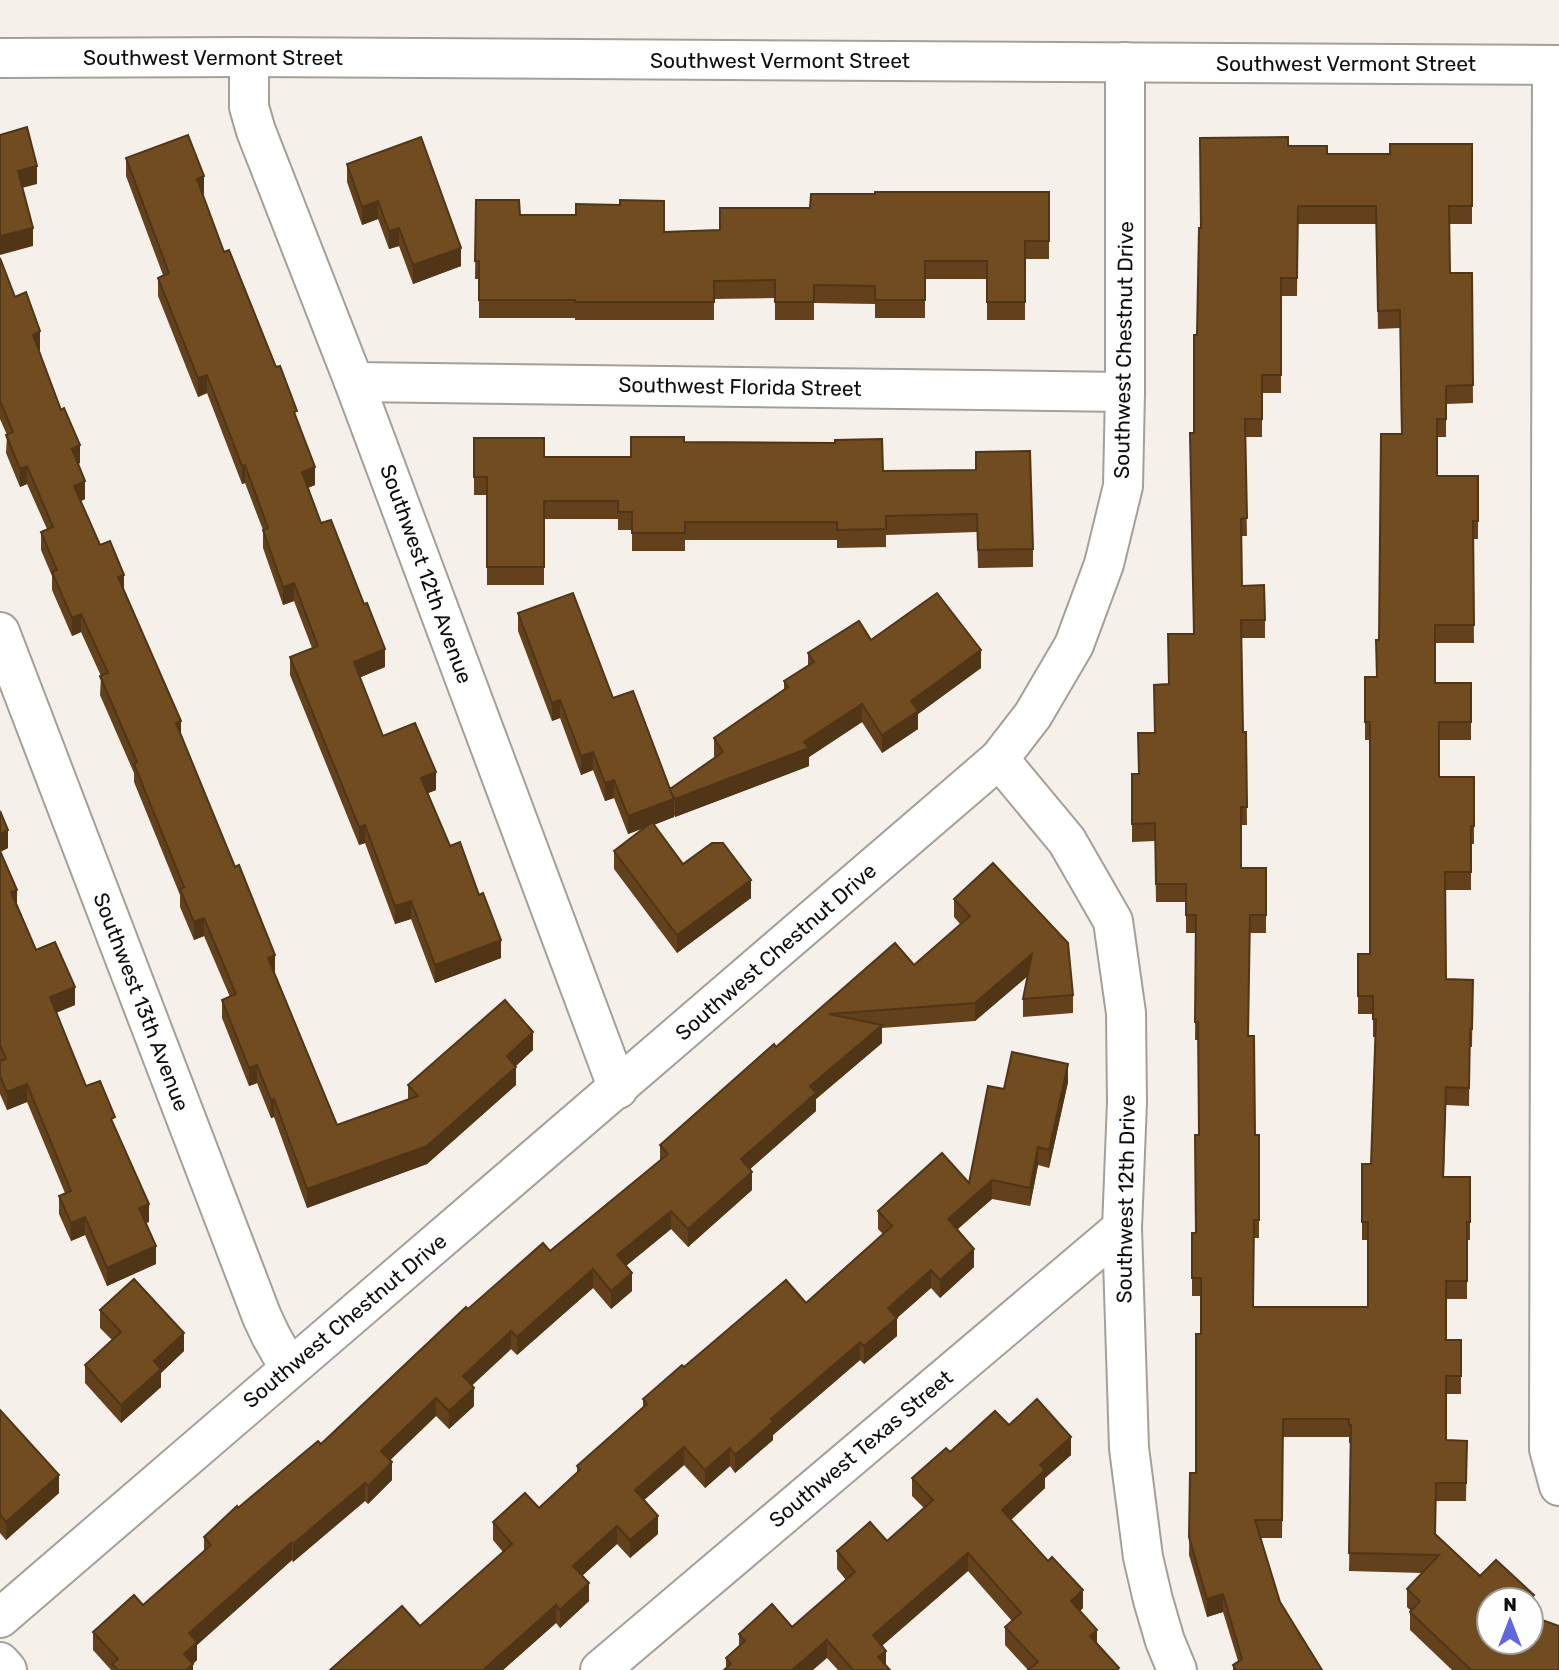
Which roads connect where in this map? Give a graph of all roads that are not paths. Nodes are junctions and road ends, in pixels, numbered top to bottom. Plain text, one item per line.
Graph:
1 (249, 57) junction
2 (0, 58) edge
3 (1125, 62) junction
4 (1556, 65) edge
5 (354, 382) junction
6 (1125, 392) junction
7 (0, 632) edge
8 (999, 759) junction
9 (618, 1089) junction
10 (1122, 1228) junction
11 (289, 1368) junction
12 (1559, 1486) edge
13 (0, 1618) edge
14 (0, 1662) edge
15 (7, 1670) edge
16 (600, 1670) edge
17 (1177, 1670) edge

1 - 2 street, Southwest Vermont Street
1 - 3 street, Southwest Vermont Street
1 - 5 street, Southwest 12th Avenue
3 - 4 street, Southwest Vermont Street
3 - 6 street, Southwest Chestnut Drive
4 - 12 street
5 - 6 street, Southwest Florida Street
5 - 9 street, Southwest 12th Avenue
6 - 8 street, Southwest Chestnut Drive
7 - 11 street, Southwest 13th Avenue
8 - 9 street, Southwest Chestnut Drive
8 - 10 street, Southwest 12th Drive
9 - 11 street, Southwest Chestnut Drive
10 - 16 street, Southwest Texas Street
10 - 17 street, Southwest 12th Drive
11 - 13 street, Southwest Chestnut Drive
14 - 15 street

